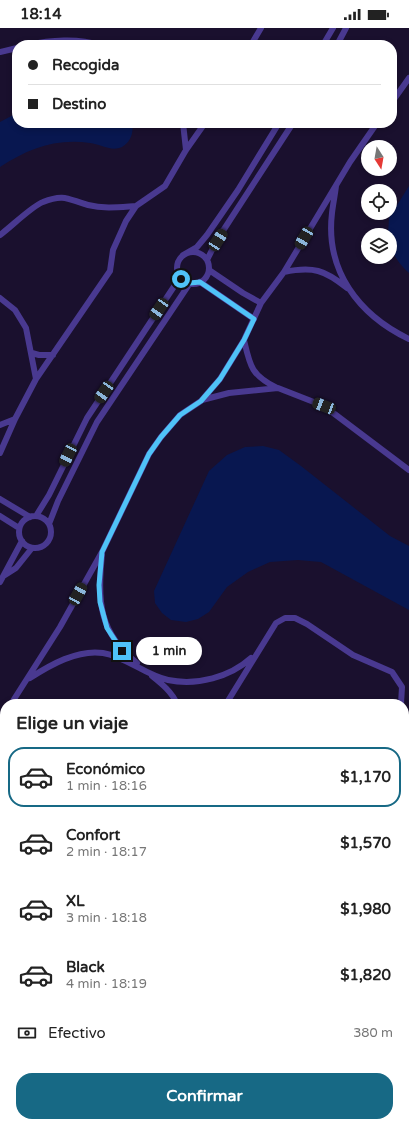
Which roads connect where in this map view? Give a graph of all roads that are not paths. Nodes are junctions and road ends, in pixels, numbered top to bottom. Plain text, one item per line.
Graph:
1 (261, 28) edge
2 (333, 28) edge
3 (346, 28) edge
4 (254, 40) edge
5 (326, 40) edge
6 (340, 40) edge
7 (12, 49) edge
8 (0, 52) edge
9 (409, 78) edge
10 (397, 95) edge
11 (184, 128) edge
12 (201, 128) edge
13 (276, 128) edge
14 (290, 128) edge
15 (374, 128) edge
16 (186, 150) junction
17 (337, 182) junction
18 (136, 206) junction
19 (0, 235) edge
20 (183, 255) junction
21 (207, 260) junction
22 (209, 270) junction
23 (284, 272) junction
24 (178, 274) junction
25 (200, 282) junction
26 (190, 283) junction
27 (352, 293) junction
28 (0, 298) edge
29 (261, 303) junction
30 (254, 319) junction
31 (409, 338) edge
32 (244, 340) junction
33 (32, 353) junction
34 (53, 355) junction
35 (36, 379) junction
36 (278, 388) junction
37 (201, 401) junction
38 (14, 419) junction
39 (0, 425) edge
40 (0, 453) edge
41 (409, 470) edge
42 (0, 499) edge
43 (0, 516) edge
44 (33, 517) junction
45 (49, 524) junction
46 (20, 528) junction
47 (22, 541) junction
48 (32, 548) junction
49 (102, 552) junction
50 (5, 575) junction
51 (0, 582) edge
52 (255, 654) junction
53 (147, 671) junction
54 (27, 680) junction
55 (14, 699) edge
56 (175, 699) edge
57 (229, 699) edge
58 (401, 699) edge

1 - 4 street
2 - 5 street
3 - 6 street
7 - 8 street
9 - 10 street
11 - 16 street
12 - 16 street
13 - 20 street
14 - 21 street
15 - 17 street
16 - 18 street
17 - 23 street
17 - 27 street
18 - 19 street
18 - 34 street
20 - 21 street
20 - 24 street
21 - 22 street
22 - 25 street
22 - 29 street
23 - 27 street
23 - 29 street
24 - 26 street
24 - 44 street
25 - 26 street
25 - 30 street
26 - 45 street
27 - 31 street
28 - 33 street
29 - 30 street
30 - 32 street
32 - 36 street
32 - 37 street
33 - 34 street
33 - 35 street
34 - 35 street
35 - 38 street
36 - 37 street
36 - 41 street
37 - 49 street
38 - 39 street
38 - 40 street
42 - 44 street
43 - 46 street
44 - 45 street
44 - 46 street
45 - 48 street
46 - 47 street
47 - 48 street
47 - 50 street
48 - 50 street
49 - 53 street
49 - 54 street
50 - 51 street
52 - 53 street
52 - 57 street
52 - 58 street
53 - 54 street
53 - 56 street
54 - 55 street

